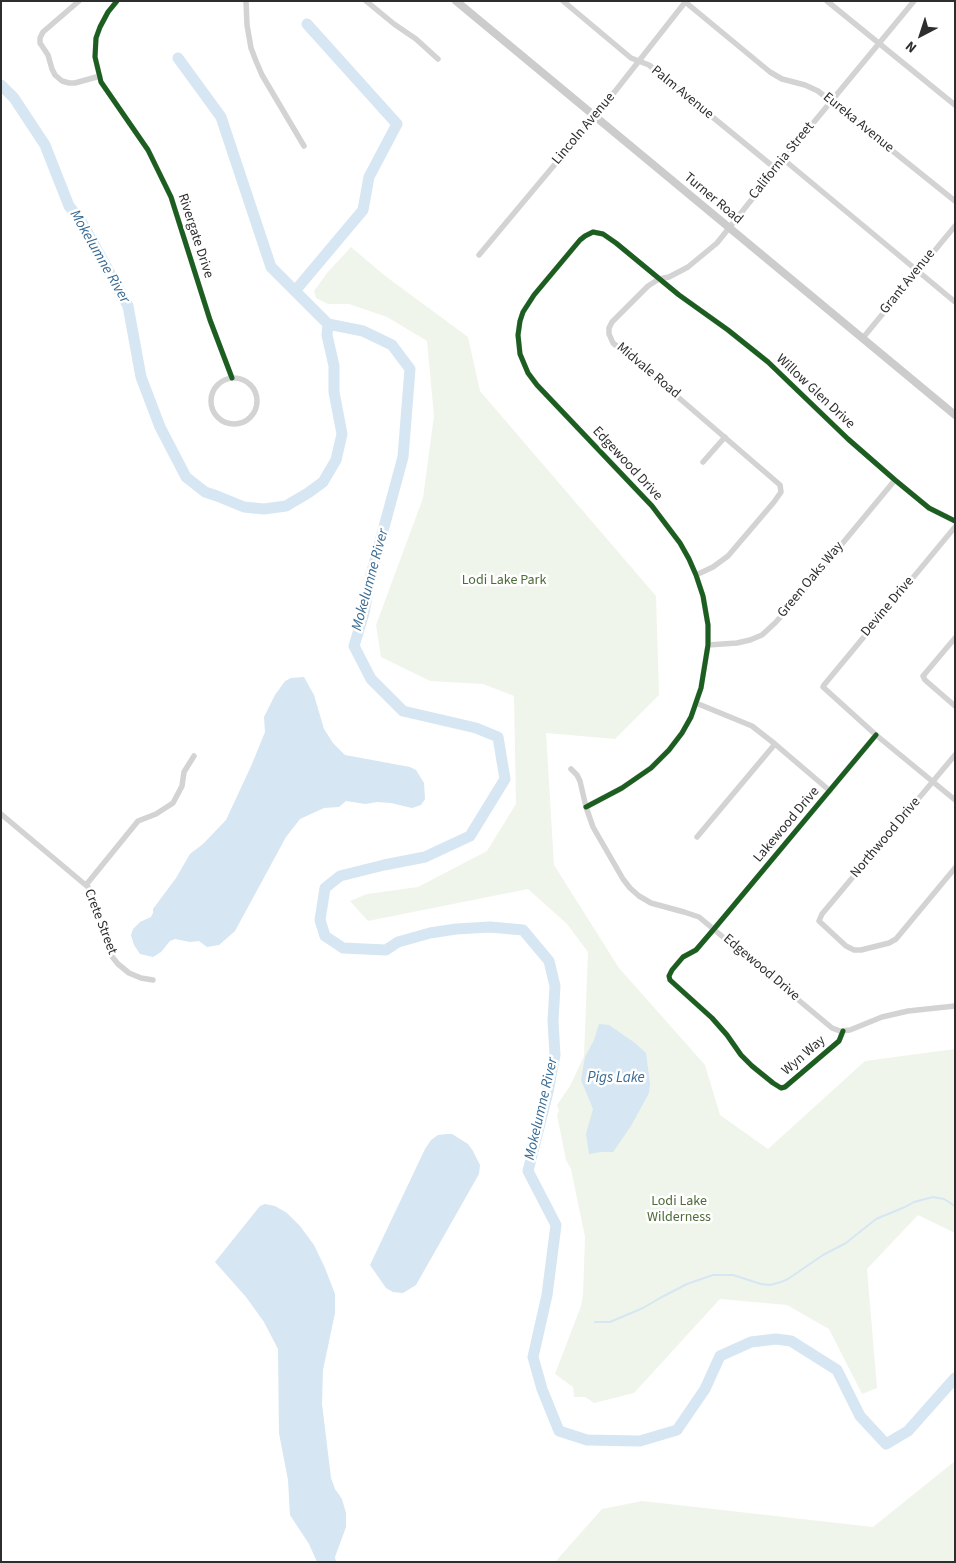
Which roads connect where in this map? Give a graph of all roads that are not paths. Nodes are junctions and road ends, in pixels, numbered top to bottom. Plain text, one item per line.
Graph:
1 (79, 1) edge
2 (117, 1) edge
3 (246, 1) edge
4 (366, 1) edge
5 (563, 1) edge
6 (685, 1) edge
7 (827, 1) edge
8 (914, 1) edge
9 (457, 2) edge
10 (879, 43) junction
11 (438, 59) dead end
12 (640, 61) junction
13 (100, 76) junction
14 (831, 102) junction
15 (955, 105) edge
16 (594, 117) junction
17 (304, 146) dead end
18 (783, 160) junction
19 (776, 169) junction
20 (955, 201) edge
21 (955, 226) edge
22 (728, 228) junction
23 (479, 255) dead end
24 (917, 271) junction
25 (659, 279) junction
26 (955, 302) edge
27 (862, 339) junction
28 (232, 378) junction
29 (955, 415) edge
30 (725, 437) junction
31 (703, 462) dead end
32 (895, 480) junction
33 (955, 521) edge
34 (955, 527) edge
35 (696, 575) junction
36 (955, 638) edge
37 (708, 645) junction
38 (696, 703) junction
39 (955, 706) edge
40 (876, 735) junction
41 (775, 744) junction
42 (955, 755) edge
43 (194, 756) dead end
44 (571, 769) dead end
45 (932, 782) junction
46 (830, 791) junction
47 (955, 800) edge
48 (586, 807) junction
49 (1, 814) edge
50 (697, 837) dead end
51 (955, 868) edge
52 (86, 884) junction
53 (714, 929) junction
54 (153, 980) dead end
55 (955, 1006) edge
56 (844, 1031) junction
57 (773, 1084) joint

1 - 13 street
2 - 13 street, Rivergate Drive
3 - 17 street
4 - 11 street
5 - 12 street, Palm Avenue
6 - 12 street, Lincoln Avenue
6 - 14 street, Eureka Avenue
7 - 10 street
8 - 10 street, California Street
9 - 16 main road, Turner Road
10 - 14 street, California Street
10 - 15 street
12 - 16 street, Lincoln Avenue
12 - 19 street, Palm Avenue
13 - 28 street, Rivergate Drive
14 - 18 street, California Street
14 - 20 street, Eureka Avenue
16 - 22 main road, Turner Road
16 - 23 street, Lincoln Avenue
18 - 19 street, California Street
18 - 24 street
19 - 22 street, California Street
21 - 24 street, Grant Avenue
22 - 25 street
22 - 27 main road, Turner Road
24 - 26 street
24 - 27 street, Grant Avenue
25 - 30 street, Midvale Road
25 - 32 street, Willow Glen Drive
25 - 35 street, Edgewood Drive
27 - 29 main road, Turner Road
28 - 28 street
30 - 31 street
30 - 35 street, Midvale Road
32 - 33 street, Willow Glen Drive
32 - 37 street, Green Oaks Way
34 - 40 street, Devine Drive
35 - 37 street, Edgewood Drive
36 - 39 street
37 - 38 street, Edgewood Drive
38 - 41 street
38 - 48 street, Edgewood Drive
40 - 45 street
40 - 46 street, Lakewood Drive
41 - 46 street
41 - 50 street
42 - 45 street, Northwood Drive
43 - 52 street
44 - 48 street, Edgewood Drive
45 - 47 street
45 - 51 street, Northwood Drive
46 - 53 street, Lakewood Drive
48 - 53 street, Edgewood Drive
49 - 52 street, Crete Street
52 - 54 street, Crete Street
53 - 56 street, Edgewood Drive
53 - 57 street, Lakewood Drive
55 - 56 street
56 - 57 street, Wyn Way

